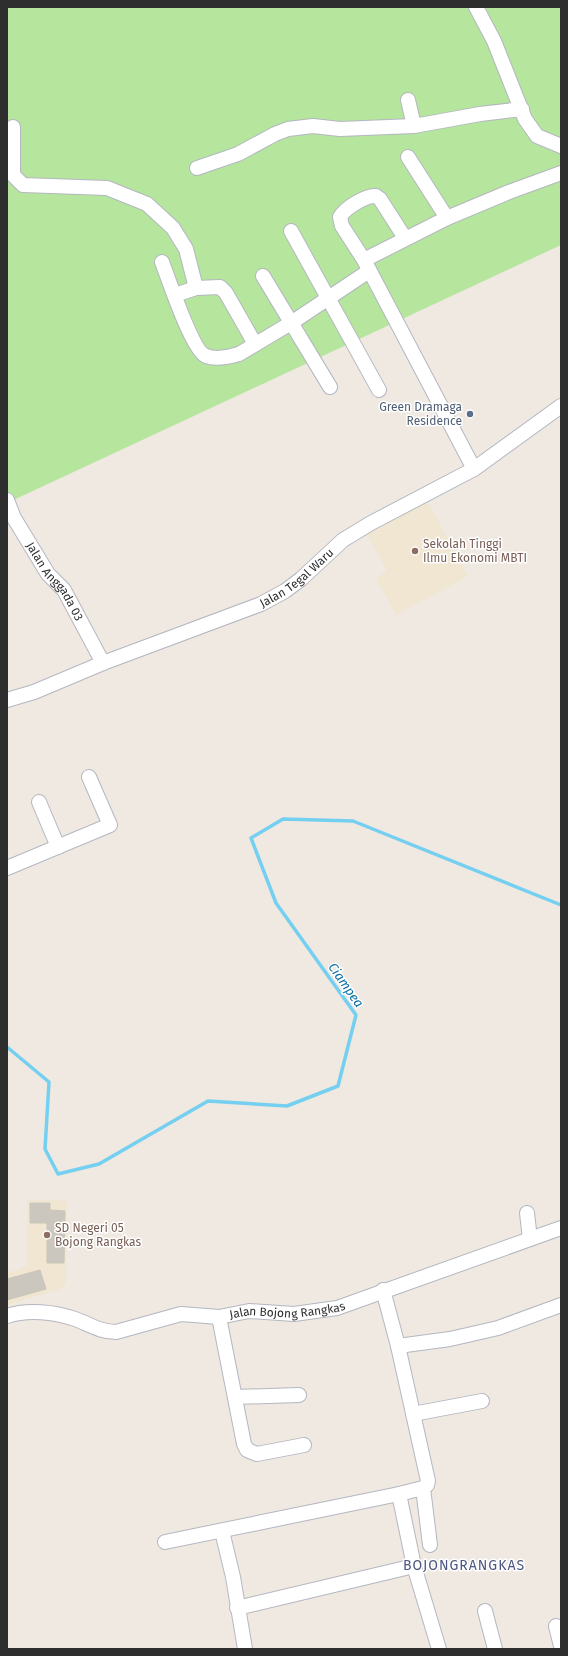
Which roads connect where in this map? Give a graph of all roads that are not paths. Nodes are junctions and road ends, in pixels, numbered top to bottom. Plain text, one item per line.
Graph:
1 (476, 7) edge
2 (408, 100) dead end
3 (522, 109) junction
4 (414, 126) junction
5 (13, 127) dead end
6 (561, 146) edge
7 (408, 157) dead end
8 (197, 168) dead end
9 (561, 173) edge
10 (447, 218) junction
11 (291, 231) dead end
12 (405, 238) junction
13 (162, 262) dead end
14 (366, 266) junction
15 (263, 276) dead end
16 (196, 288) junction
17 (175, 295) junction
18 (328, 298) junction
19 (291, 323) junction
20 (255, 344) junction
21 (330, 388) dead end
22 (379, 390) dead end
23 (561, 406) edge
24 (474, 469) junction
25 (7, 500) edge
26 (103, 663) junction
27 (7, 700) edge
28 (89, 777) dead end
29 (39, 802) dead end
30 (58, 847) junction
31 (7, 868) edge
32 (527, 1213) dead end
33 (561, 1228) edge
34 (530, 1239) junction
35 (383, 1290) junction
36 (561, 1305) edge
37 (7, 1316) edge
38 (219, 1317) junction
39 (398, 1346) junction
40 (299, 1395) dead end
41 (235, 1397) junction
42 (482, 1401) dead end
43 (413, 1414) junction
44 (304, 1446) dead end
45 (423, 1488) junction
46 (399, 1494) junction
47 (222, 1531) junction
48 (165, 1542) dead end
49 (430, 1545) dead end
50 (414, 1566) junction
51 (237, 1608) junction
52 (485, 1611) dead end
53 (556, 1626) dead end
54 (561, 1646) edge
55 (245, 1649) edge
56 (439, 1649) edge
57 (495, 1649) edge

1 - 3 street
2 - 4 street
3 - 4 street
3 - 6 street
4 - 8 street
5 - 16 street
7 - 10 street
9 - 10 street
10 - 12 street
11 - 18 street
12 - 14 street
12 - 14 street
13 - 17 street
14 - 18 street
14 - 24 street
15 - 19 street
16 - 17 street
16 - 20 street
17 - 20 street
18 - 19 street
18 - 22 street
19 - 20 street
19 - 21 street
23 - 24 street, Jalan Tegal Waru
24 - 26 street, Jalan Tegal Waru
25 - 26 street, Jalan Anggada 03
26 - 27 street, Jalan Tegal Waru
28 - 30 street
29 - 30 street
30 - 31 street
32 - 34 street
33 - 34 street, Jalan Bojong Rangkas
34 - 35 street, Jalan Bojong Rangkas
35 - 38 street, Jalan Bojong Rangkas
35 - 39 street
36 - 39 street
37 - 38 street, Jalan Bojong Rangkas
38 - 41 street
39 - 43 street
40 - 41 street
41 - 44 street
42 - 43 street
43 - 45 street
45 - 46 street
45 - 49 street
46 - 47 street
46 - 50 street
47 - 48 street
47 - 51 street
50 - 51 street
50 - 56 street
51 - 55 street
52 - 57 street
53 - 54 street

